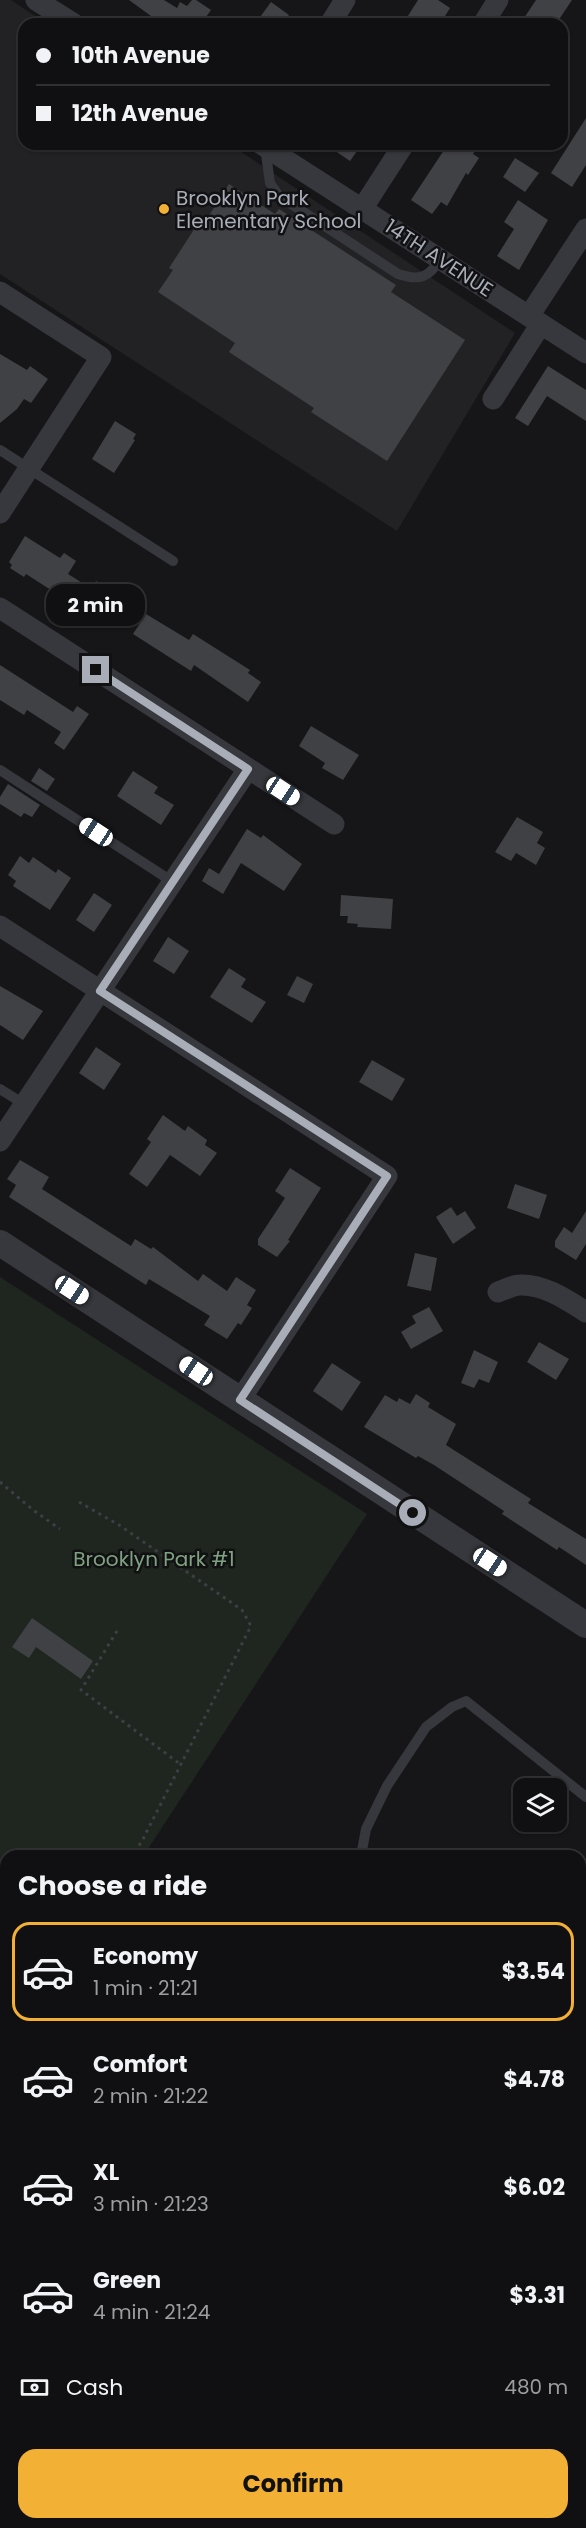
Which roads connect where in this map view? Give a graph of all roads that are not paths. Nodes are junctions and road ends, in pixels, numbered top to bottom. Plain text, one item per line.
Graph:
1 (36, 0) edge
2 (345, 0) edge
3 (498, 0) edge
4 (64, 18) edge
5 (334, 18) edge
6 (487, 18) edge
7 (264, 150) edge
8 (271, 150) edge
9 (400, 150) edge
10 (362, 209) junction
11 (586, 228) edge
12 (441, 259) junction
13 (0, 292) edge
14 (535, 320) junction
15 (586, 353) edge
16 (493, 399) dead end
17 (0, 450) edge
18 (29, 468) junction
19 (0, 513) edge
20 (173, 561) dead end
21 (0, 608) edge
22 (248, 769) junction
23 (0, 770) edge
24 (334, 824) dead end
25 (173, 882) junction
26 (0, 926) edge
27 (100, 991) junction
28 (0, 1089) edge
29 (24, 1104) junction
30 (0, 1141) edge
31 (0, 1244) edge
32 (498, 1292) dead end
33 (586, 1312) edge
34 (240, 1400) junction
35 (586, 1625) edge
36 (586, 1797) edge
37 (362, 1850) edge

1 - 4 street
2 - 5 street
3 - 6 street
7 - 12 lane
8 - 10 street, 14TH AVENUE
9 - 10 street
10 - 12 street, 14TH AVENUE
11 - 14 street
12 - 14 street, 14TH AVENUE
13 - 18 street
14 - 15 street, 14TH AVENUE
14 - 16 street
17 - 18 lane
18 - 19 street
18 - 20 lane
21 - 22 street
22 - 24 street
22 - 25 street
23 - 25 lane
25 - 27 street
26 - 27 street
27 - 29 street
27 - 34 street
28 - 29 lane
29 - 30 street
31 - 34 street
32 - 33 street
34 - 35 street
36 - 37 lane

